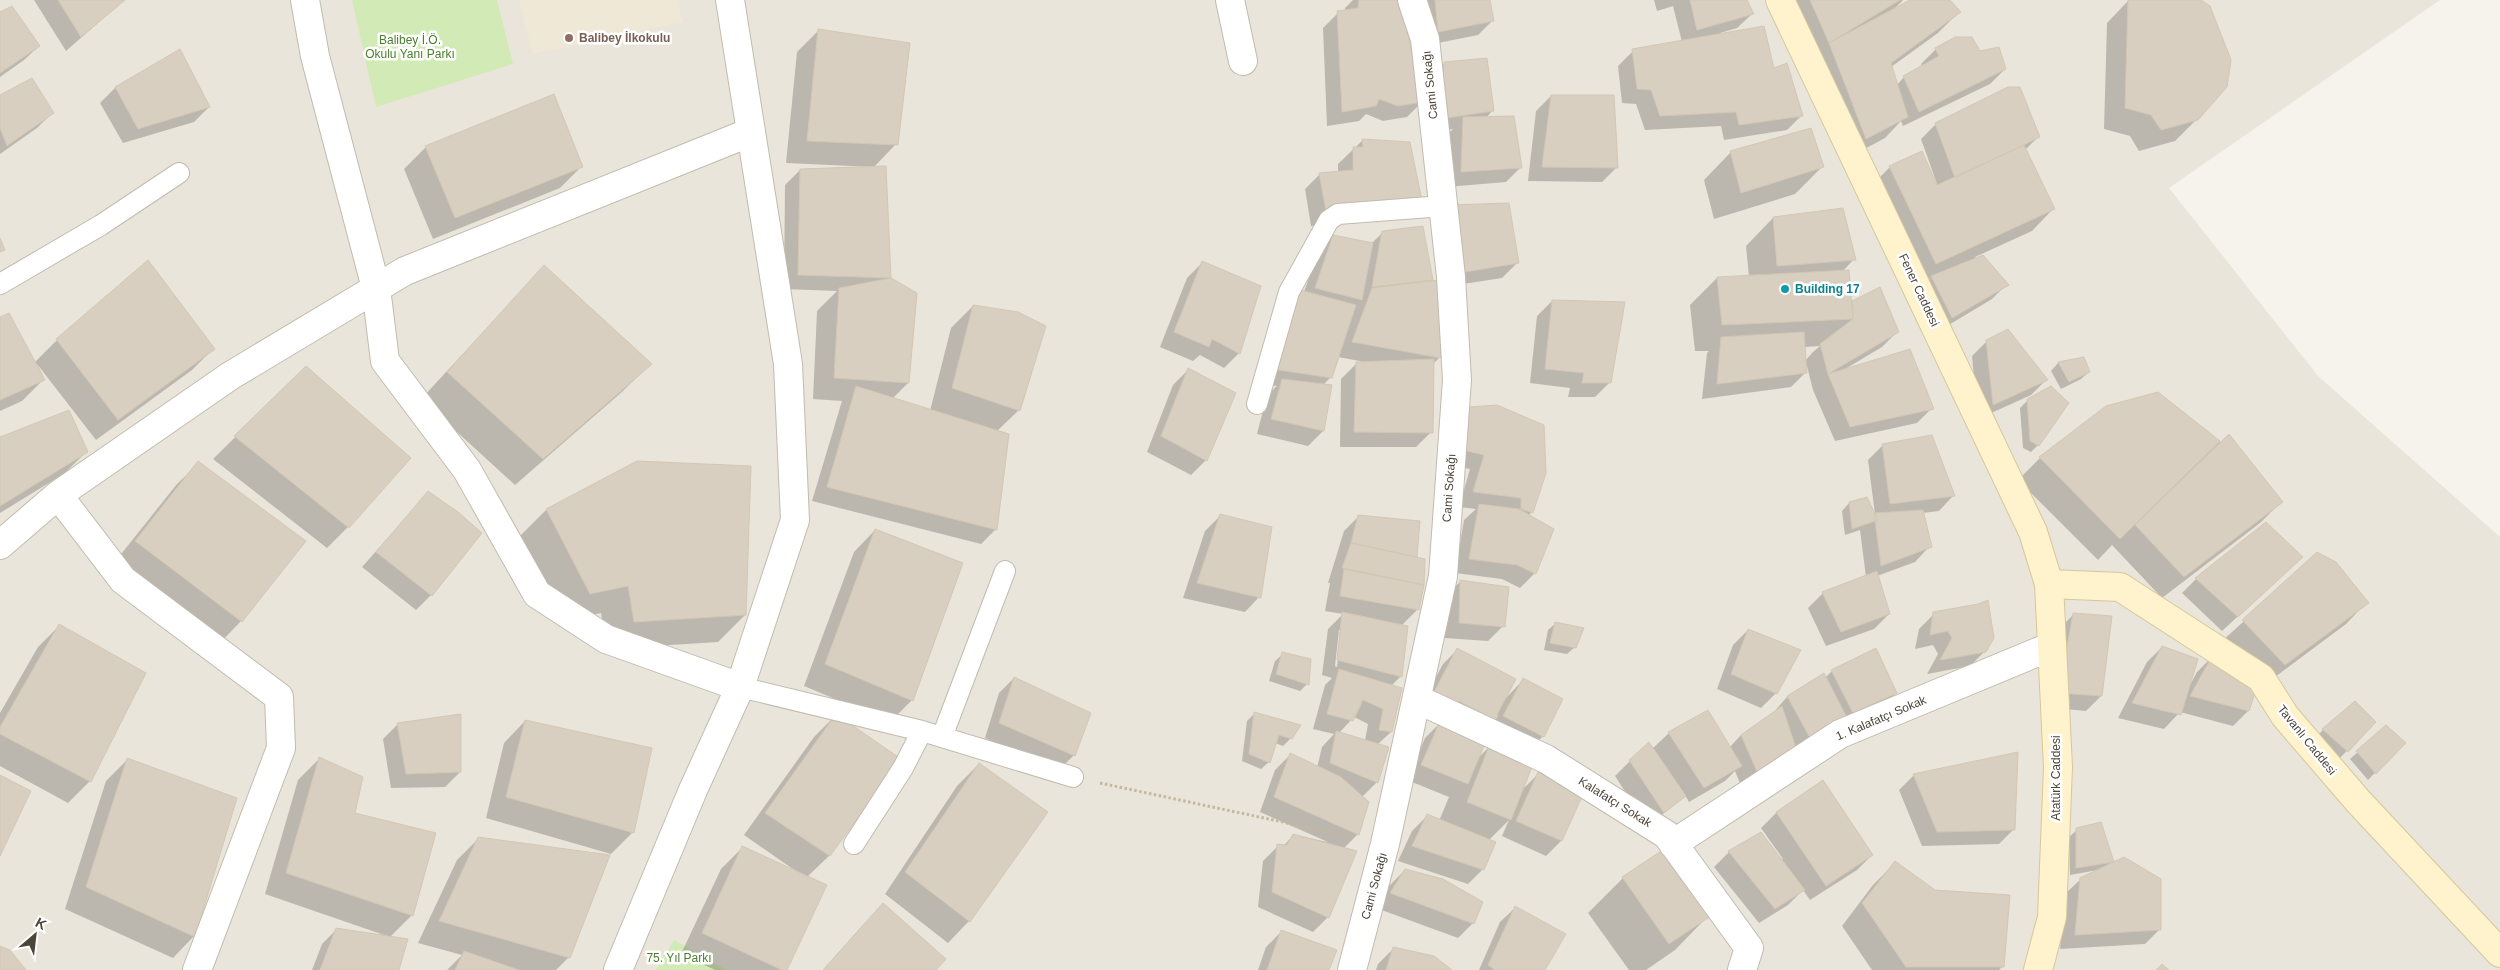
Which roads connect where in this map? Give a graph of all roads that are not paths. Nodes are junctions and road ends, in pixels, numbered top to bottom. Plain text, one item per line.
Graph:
1 (305, 0) edge
2 (730, 0) edge
3 (1230, 0) edge
4 (1412, 0) edge
5 (1780, 0) edge
6 (1243, 61) dead end
7 (751, 132) junction
8 (179, 173) dead end
9 (1443, 206) junction
10 (0, 284) edge
11 (376, 288) junction
12 (1257, 404) dead end
13 (58, 495) junction
14 (0, 545) edge
15 (1005, 571) dead end
16 (2049, 584) junction
17 (2052, 646) junction
18 (740, 687) junction
19 (1417, 700) junction
20 (922, 732) junction
21 (942, 737) junction
22 (1073, 777) road end
23 (854, 844) dead end
24 (1673, 844) junction
25 (2500, 953) edge
26 (197, 970) edge
27 (618, 970) edge
28 (1352, 970) edge
29 (1742, 970) edge
30 (2038, 970) edge

1 - 11 street
2 - 7 street
3 - 6 street
4 - 9 street, Cami Sokağı
5 - 16 street, Fener Caddesi
7 - 11 street
7 - 18 street
8 - 10 lane
9 - 12 lane
9 - 19 street, Cami Sokağı
11 - 13 street
11 - 18 street
13 - 14 street
13 - 26 street
15 - 21 lane
16 - 17 street, Atatürk Caddesi
16 - 25 street, Tavanlı Caddesi
17 - 24 street, 1. Kalafatçı Sokak
17 - 30 street, Atatürk Caddesi
18 - 20 lane
18 - 27 street
19 - 24 street, Kalafatçı Sokak
19 - 28 street, Cami Sokağı
20 - 21 lane
20 - 23 lane
21 - 22 lane
24 - 29 street, Kalafatçı Sokak

